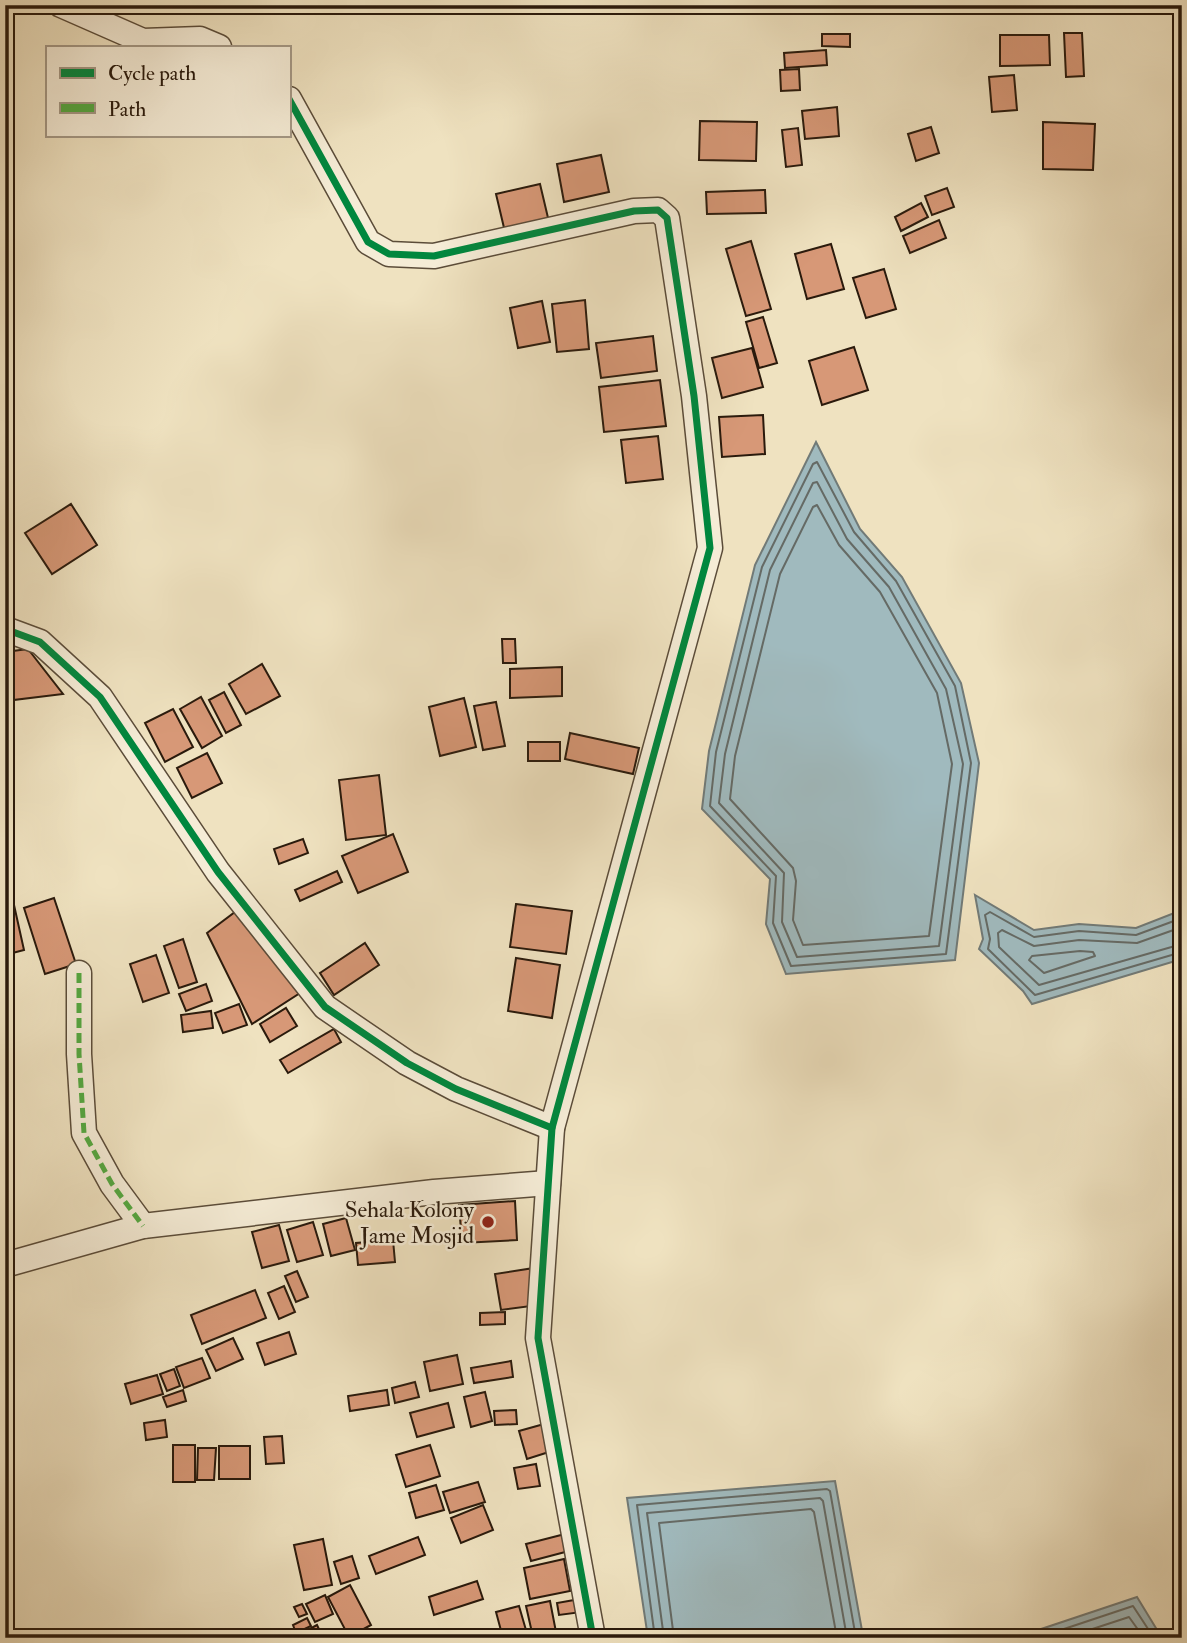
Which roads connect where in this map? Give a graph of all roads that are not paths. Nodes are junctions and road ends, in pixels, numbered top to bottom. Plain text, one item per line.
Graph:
1 (61, 5) edge
2 (217, 46) edge
3 (290, 102) edge
4 (5, 629) edge
5 (79, 973) dead end
6 (552, 1128) junction
7 (548, 1183) junction
8 (143, 1226) junction
9 (5, 1265) edge
10 (593, 1638) edge

1 - 2 street
3 - 6 street
4 - 6 street
5 - 8 street
6 - 7 street
7 - 8 street
7 - 10 street
8 - 9 street

